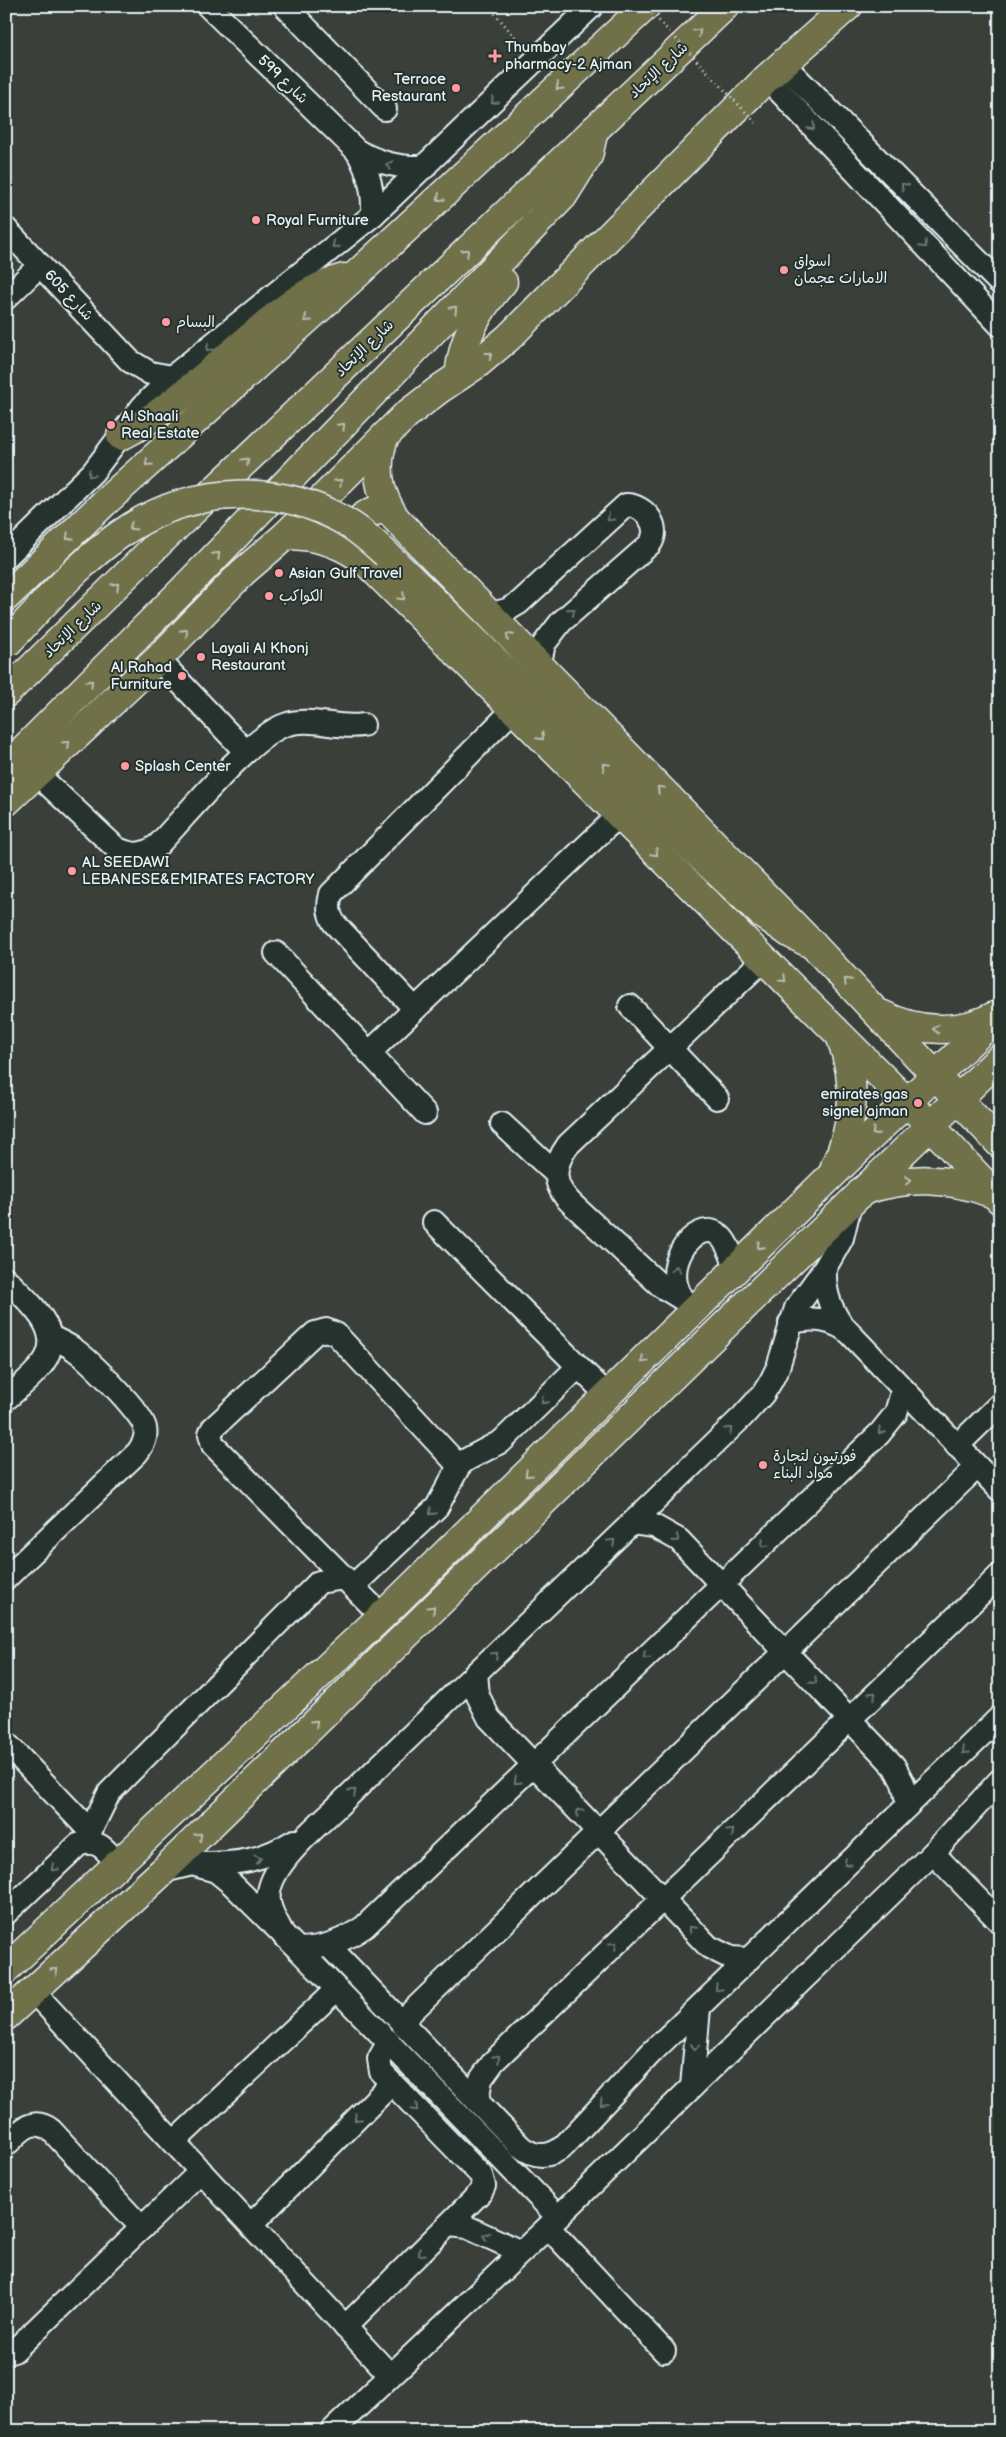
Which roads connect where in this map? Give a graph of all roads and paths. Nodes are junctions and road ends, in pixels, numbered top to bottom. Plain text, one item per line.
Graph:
1 (208, 6) edge
2 (285, 6) edge
3 (488, 6) edge
4 (592, 6) edge
5 (646, 6) edge
6 (725, 6) edge
7 (848, 6) edge
8 (536, 60) junction
9 (775, 71) junction
10 (811, 92) junction
11 (794, 108) junction
12 (384, 109) dead end
13 (756, 123) dead end
14 (594, 130) junction
15 (357, 151) junction
16 (425, 167) junction
17 (373, 215) junction
18 (542, 218) junction
19 (6, 230) edge
20 (40, 265) junction
21 (357, 274) junction
22 (1000, 283) edge
23 (6, 298) edge
24 (1000, 325) edge
25 (130, 361) junction
26 (459, 376) junction
27 (172, 377) junction
28 (142, 408) junction
29 (121, 436) junction
30 (384, 438) junction
31 (389, 509) junction
32 (286, 535) junction
33 (348, 549) junction
34 (6, 557) edge
35 (243, 572) junction
36 (182, 591) junction
37 (6, 597) edge
38 (488, 615) junction
39 (6, 644) edge
40 (158, 659) junction
41 (539, 666) junction
42 (6, 693) edge
43 (514, 709) junction
44 (363, 725) dead end
45 (246, 752) junction
46 (6, 767) edge
47 (36, 773) junction
48 (6, 802) edge
49 (618, 816) junction
50 (813, 945) junction
51 (276, 953) dead end
52 (764, 960) junction
53 (630, 1006) dead end
54 (415, 1009) junction
55 (876, 1012) junction
56 (1000, 1014) edge
57 (841, 1037) junction
58 (671, 1049) junction
59 (369, 1053) junction
60 (1000, 1058) edge
61 (936, 1075) junction
62 (717, 1098) dead end
63 (958, 1098) junction
64 (907, 1102) junction
65 (425, 1113) dead end
66 (502, 1124) dead end
67 (930, 1125) junction
68 (1000, 1144) edge
69 (555, 1173) junction
70 (827, 1179) junction
71 (856, 1196) junction
72 (997, 1197) edge
73 (434, 1222) dead end
74 (825, 1268) junction
75 (737, 1269) junction
76 (6, 1279) edge
77 (689, 1305) junction
78 (790, 1323) junction
79 (850, 1333) junction
80 (51, 1337) junction
81 (578, 1366) junction
82 (903, 1389) junction
83 (608, 1396) junction
84 (6, 1399) edge
85 (1000, 1404) edge
86 (957, 1446) junction
87 (458, 1466) junction
88 (977, 1467) junction
89 (1000, 1490) edge
90 (632, 1524) junction
91 (1000, 1575) edge
92 (6, 1578) edge
93 (349, 1582) junction
94 (721, 1585) junction
95 (382, 1616) junction
96 (786, 1652) junction
97 (476, 1673) junction
98 (1000, 1717) edge
99 (849, 1718) junction
100 (6, 1742) edge
101 (534, 1764) junction
102 (1000, 1780) edge
103 (908, 1805) junction
104 (318, 1826) junction
105 (598, 1832) junction
106 (88, 1836) junction
107 (933, 1853) junction
108 (192, 1864) junction
109 (118, 1865) junction
110 (163, 1871) junction
111 (663, 1898) junction
112 (6, 1913) edge
113 (1000, 1922) edge
114 (291, 1943) junction
115 (328, 1945) junction
116 (10, 1958) edge
117 (748, 1959) junction
118 (337, 1989) junction
119 (34, 1991) junction
120 (699, 2008) junction
121 (6, 2016) edge
122 (401, 2022) junction
123 (389, 2041) junction
124 (391, 2084) junction
125 (692, 2087) junction
126 (477, 2101) junction
127 (174, 2142) junction
128 (6, 2145) edge
129 (201, 2171) junction
130 (553, 2222) junction
131 (251, 2225) junction
132 (450, 2225) junction
133 (142, 2228) junction
134 (521, 2252) junction
135 (346, 2327) junction
136 (664, 2351) dead end
137 (6, 2353) edge
138 (390, 2375) junction
139 (332, 2431) edge

1 - 15 street, شارع 599
2 - 12 street
3 - 8 path
4 - 8 street
5 - 13 path, bridge
5 -> 21 main road
14 -> 6 main road, شارع الإتحاد
7 - 9 main road
8 -> 16 street
9 - 10 street
9 - 11 street
26 -> 9 main road
10 - 11 street
22 -> 10 street
11 -> 24 street
14 - 18 main road
42 -> 14 main road, شارع الإتحاد
16 -> 15 street, شارع 599
15 - 17 street, شارع 599
16 - 17 street
17 -> 27 street
18 - 26 main road
36 -> 18 main road
19 - 20 street, شارع 605
20 - 23 street
20 - 25 street, شارع 605
21 - 29 main road
21 -> 37 main road
25 - 27 street, شارع 605
25 - 28 street, شارع 605
26 - 30 main road
27 - 28 street
28 - 29 street
29 -> 34 street
30 - 31 main road
32 -> 30 main road
31 - 33 main road
31 - 38 main road
32 - 33 main road
32 - 35 main road
33 -> 43 main road
35 - 36 main road
40 -> 35 main road
46 -> 36 main road
41 -> 38 main road
41 -> 38 street
50 -> 39 main road, bridge
40 - 45 street
47 -> 40 main road
50 -> 41 main road
43 -> 49 main road
43 - 54 street
44 - 45 street
45 - 47 street
47 - 48 main road
49 -> 52 main road
49 - 54 street
55 -> 50 main road
51 - 59 street
52 -> 57 main road
52 - 58 street
53 - 58 street
54 - 59 street
56 -> 55 main road
55 - 61 main road
56 - 61 main road
57 - 64 main road
57 - 70 main road
58 - 62 street
58 - 69 street
59 - 65 street
60 - 63 main road
61 - 63 main road
61 - 64 main road
63 - 67 main road
63 - 68 main road
64 - 67 main road
64 -> 70 main road
66 - 69 street
67 - 71 main road
67 - 72 main road
69 - 77 street
70 -> 75 main road
71 -> 72 main road
71 - 74 street
110 -> 71 main road
73 - 81 street
74 - 78 street
74 - 79 street
75 - 77 main road
77 -> 75 street
76 - 80 street
77 -> 83 main road
78 - 79 street
90 -> 78 street
79 - 82 street
80 - 84 street
80 - 92 street
81 - 83 street
81 -> 87 street
82 - 86 street
82 -> 94 street
83 -> 95 main road
85 - 86 street
86 - 88 street
87 -> 93 street
87 - 93 street
88 - 89 street
88 - 96 street
90 -> 94 street
97 -> 90 street
99 -> 91 street
93 - 95 street
93 - 106 street
94 - 96 street
94 -> 101 street
95 - 109 main road
96 -> 99 street
96 - 105 street
97 - 101 street
104 -> 97 street
98 -> 103 street
99 - 103 street
111 -> 99 street
100 - 106 street
105 -> 101 street
101 -> 115 street
102 - 107 street
103 -> 117 street
108 -> 104 street
104 - 114 street
105 - 111 street
105 - 122 street
106 - 109 street
106 -> 112 street
107 - 113 street
107 - 125 street
108 - 110 street
108 - 114 street
109 - 116 main road
119 -> 110 main road
117 -> 111 street
126 -> 111 street
114 - 115 street
114 - 118 street
115 - 122 street
117 -> 120 street
118 - 123 street
118 - 127 street
119 - 121 main road
119 - 127 street
120 -> 125 street
120 -> 126 street
122 - 126 street
123 - 124 street
123 - 130 street
124 -> 131 street
124 -> 132 street
125 - 130 street
127 - 129 street
128 - 133 street
129 - 131 street
129 - 133 street
130 - 134 street
130 - 136 street
131 - 135 street
134 -> 132 street
132 -> 135 street
133 - 137 street
134 - 138 street
135 - 138 street
138 - 139 street

